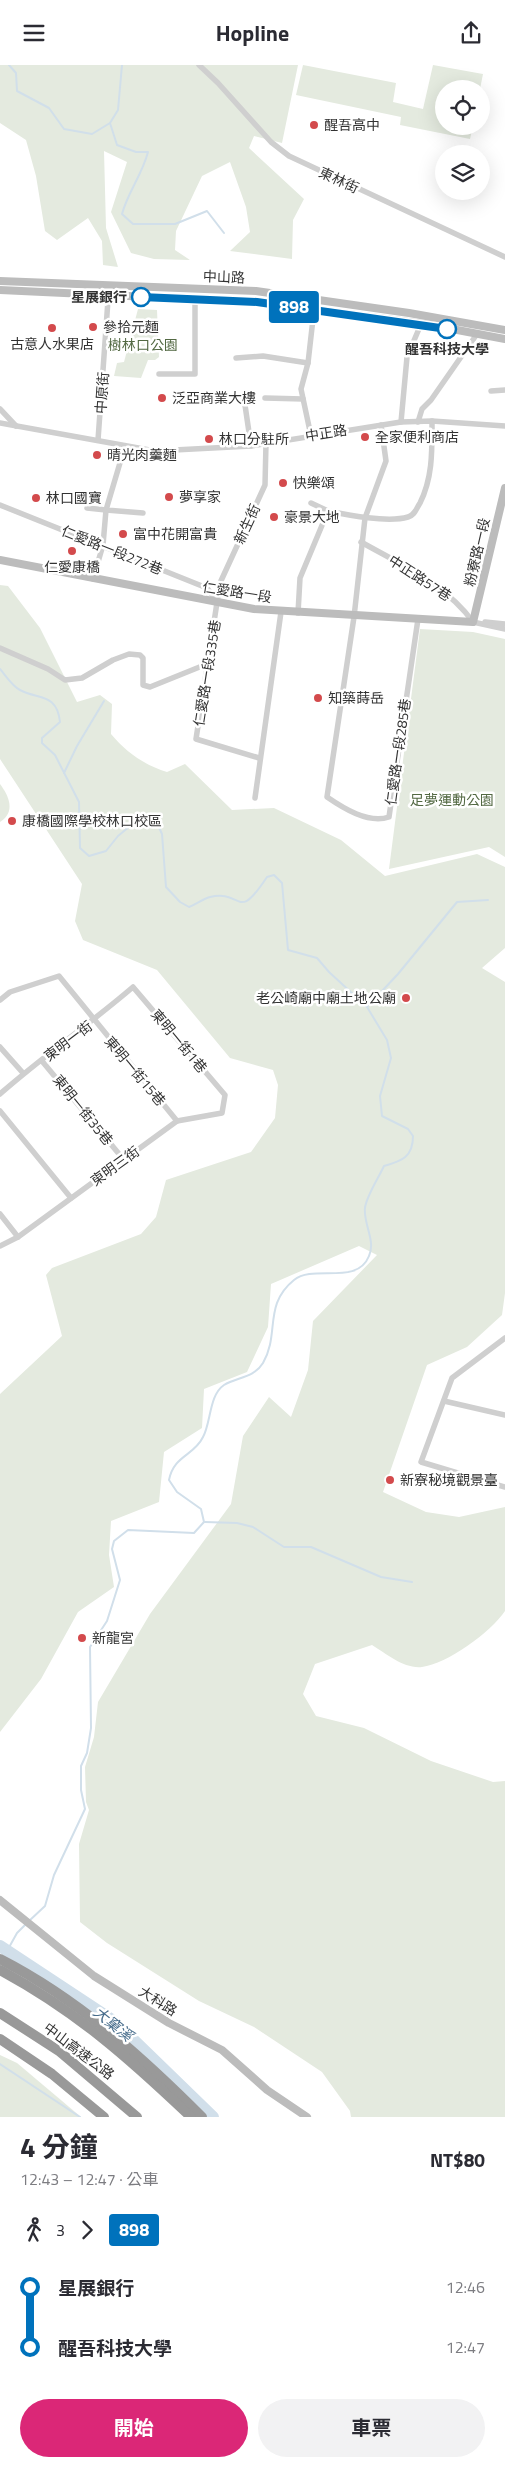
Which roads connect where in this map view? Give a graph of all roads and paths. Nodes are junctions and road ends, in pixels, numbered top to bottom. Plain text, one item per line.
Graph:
1 (199, 65) edge
2 (505, 257) edge
3 (0, 281) edge
4 (110, 286) junction
5 (0, 290) edge
6 (109, 295) junction
7 (195, 299) junction
8 (314, 309) junction
9 (421, 324) junction
10 (505, 330) edge
11 (477, 335) junction
12 (505, 339) edge
13 (236, 357) dead end
14 (308, 363) junction
15 (159, 373) dead end
16 (505, 390) edge
17 (491, 391) dead end
18 (265, 398) dead end
19 (238, 399) dead end
20 (303, 399) junction
21 (0, 409) edge
22 (418, 421) junction
23 (432, 421) junction
24 (401, 422) junction
25 (0, 423) edge
26 (381, 425) junction
27 (16, 426) junction
28 (505, 426) edge
29 (311, 436) junction
30 (98, 440) junction
31 (266, 443) junction
32 (125, 446) junction
33 (251, 446) junction
34 (505, 488) edge
35 (311, 503) dead end
36 (0, 505) edge
37 (87, 508) dead end
38 (106, 510) junction
39 (328, 511) junction
40 (144, 513) dead end
41 (365, 518) junction
42 (361, 542) junction
43 (103, 545) junction
44 (0, 560) edge
45 (93, 579) junction
46 (218, 603) junction
47 (281, 612) junction
48 (298, 613) junction
49 (354, 617) junction
50 (418, 619) junction
51 (473, 622) junction
52 (505, 624) edge
53 (505, 629) edge
54 (0, 648) edge
55 (208, 664) junction
56 (259, 758) junction
57 (255, 799) dead end
58 (134, 987) joint
59 (0, 1000) edge
60 (94, 1021) junction
61 (0, 1047) edge
62 (42, 1061) junction
63 (23, 1073) junction
64 (0, 1094) edge
65 (225, 1095) joint
66 (0, 1111) edge
67 (177, 1121) junction
68 (124, 1160) junction
69 (72, 1198) junction
70 (0, 1214) edge
71 (18, 1237) junction
72 (0, 1247) edge
73 (505, 1339) edge
74 (444, 1401) junction
75 (505, 1415) edge
76 (505, 1487) edge
77 (0, 1901) edge
78 (0, 1959) edge
79 (0, 1970) edge
80 (0, 2013) edge
81 (0, 2039) edge
82 (104, 2117) edge
83 (137, 2117) edge
84 (191, 2117) edge
85 (202, 2117) edge
86 (307, 2117) edge

1 - 2 street, 東林街
3 - 4 main road, 中山路
4 - 6 street, 中原街
4 - 10 main road, 中山路
5 - 6 main road, 中山路
6 - 7 main road, 中山路
6 - 30 street, 中原街
7 - 8 main road, 中山路
7 - 15 street
8 - 9 main road, 中山路
8 - 14 street
9 - 11 main road, 中山路
9 - 24 street
11 - 12 main road, 中山路
11 - 22 street
13 - 14 street
14 - 20 street
16 - 17 street
18 - 20 street
19 - 33 street
20 - 29 street
21 - 27 street
22 - 23 street, 中正路
22 - 24 street, 中正路
23 - 28 street, 中正路
23 - 41 street
24 - 26 street, 中正路
25 - 27 street, 中正路
26 - 29 street, 中正路
26 - 41 street
27 - 30 street, 中正路
29 - 31 street, 中正路
30 - 32 street, 中正路
31 - 33 street, 中正路
31 - 46 street, 新生街
32 - 33 street, 中正路
32 - 38 street
34 - 51 main road, 粉寮路一段
35 - 39 street
36 - 43 street, 仁愛路一段272巷
37 - 38 street
38 - 40 street
38 - 43 street
39 - 41 street
39 - 48 street
41 - 42 street
42 - 49 street
42 - 51 street, 中正路57巷
43 - 45 street
43 - 46 street, 仁愛路一段272巷
44 - 45 main road, 仁愛路一段
45 - 46 main road, 仁愛路一段
46 - 47 main road, 仁愛路一段
46 - 55 street, 仁愛路一段335巷
47 - 48 main road, 仁愛路一段
47 - 56 street
48 - 49 main road, 仁愛路一段
49 - 50 main road, 仁愛路一段
49 - 50 street, 仁愛路一段285巷
50 - 51 main road, 仁愛路一段
51 - 52 street, 仁愛路一段
51 - 53 street, 仁愛路一段
54 - 55 street
55 - 56 street, 仁愛路一段335巷
56 - 57 street
58 - 60 street, 東明一街
58 - 65 street, 東明一街1巷
59 - 60 street, 東明一街15巷
60 - 62 street, 東明一街
60 - 67 street, 東明一街15巷
61 - 63 street
62 - 63 street, 東明一街
62 - 68 street, 東明一街35巷
63 - 64 street, 東明一街
65 - 67 street, 東明三街
66 - 69 street
67 - 68 street, 東明三街
68 - 69 street, 東明三街
69 - 71 street, 東明三街
70 - 71 street
71 - 72 street, 東明三街
73 - 74 street
74 - 75 street
74 - 76 street
77 - 86 main road, 大科路
78 - 85 highway
79 - 84 highway
80 - 83 highway, 中山高速公路
81 - 82 highway

